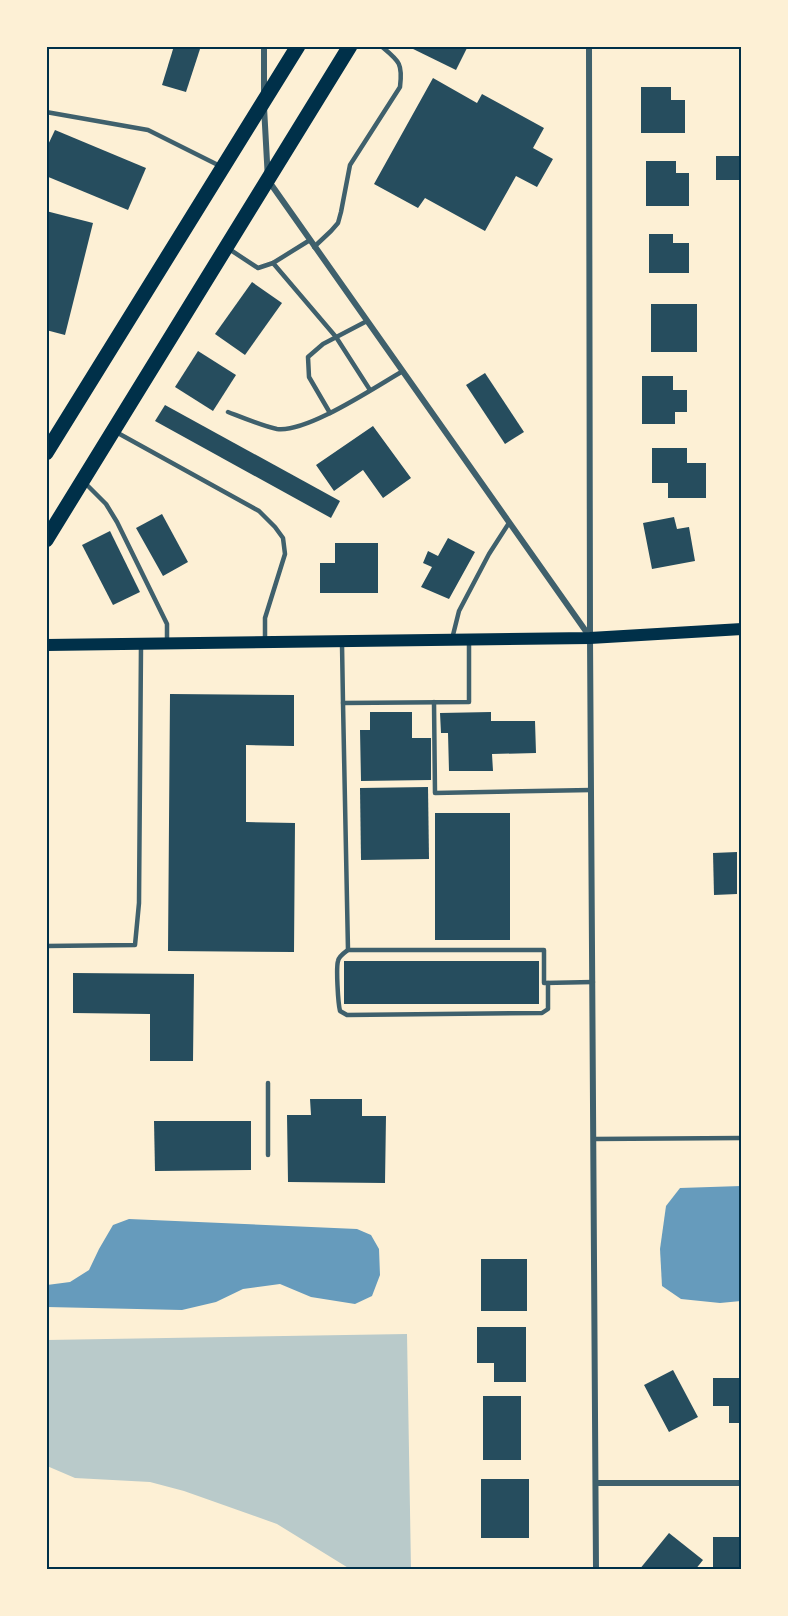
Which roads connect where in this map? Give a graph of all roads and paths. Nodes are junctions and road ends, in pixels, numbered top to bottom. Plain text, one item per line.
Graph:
1 (264, 46) edge
2 (298, 46) edge
3 (350, 46) edge
4 (381, 46) edge
5 (589, 46) edge
6 (264, 102) junction
7 (46, 112) edge
8 (223, 168) junction
9 (268, 180) junction
10 (310, 240) junction
11 (226, 247) junction
12 (315, 247) junction
13 (273, 263) junction
14 (367, 321) junction
15 (336, 337) junction
16 (403, 371) junction
17 (370, 390) junction
18 (228, 412) dead end
19 (330, 413) junction
20 (113, 431) junction
21 (47, 452) edge
22 (83, 481) junction
23 (509, 523) junction
24 (46, 540) edge
25 (741, 629) edge
26 (590, 638) junction
27 (452, 639) junction
28 (469, 639) junction
29 (342, 641) junction
30 (265, 642) junction
31 (167, 643) junction
32 (141, 644) junction
33 (46, 645) edge
34 (434, 702) junction
35 (343, 703) junction
36 (591, 790) junction
37 (46, 946) edge
38 (348, 950) junction
39 (593, 982) junction
40 (548, 983) junction
41 (268, 1083) dead end
42 (741, 1138) edge
43 (594, 1139) junction
44 (268, 1155) dead end
45 (741, 1482) edge
46 (596, 1483) junction
47 (596, 1569) edge

1 - 6 street
2 - 6 main road
3 - 9 main road
4 - 12 lane
5 - 26 street
6 - 8 main road
6 - 9 street
7 - 8 lane
8 - 21 main road
9 - 10 street
9 - 11 main road
10 - 12 street
10 - 13 lane
11 - 13 lane
11 - 20 main road
12 - 14 street
13 - 15 lane
14 - 15 lane
14 - 16 street
15 - 17 lane
15 - 19 lane
16 - 17 lane
16 - 23 street
17 - 19 lane
18 - 19 lane
20 - 22 main road
20 - 30 lane
22 - 24 main road
22 - 31 lane
23 - 26 street
23 - 27 lane
25 - 26 main road
26 - 28 main road
26 - 36 street
27 - 28 main road
27 - 29 main road
28 - 34 lane
29 - 30 main road
29 - 35 lane
30 - 31 main road
31 - 32 main road
32 - 33 main road
32 - 37 lane
34 - 35 lane
34 - 36 lane
35 - 38 lane
36 - 39 street
38 - 40 lane
38 - 40 lane
39 - 40 lane
39 - 43 street
41 - 44 lane
42 - 43 lane
43 - 46 street
45 - 46 street
46 - 47 street

